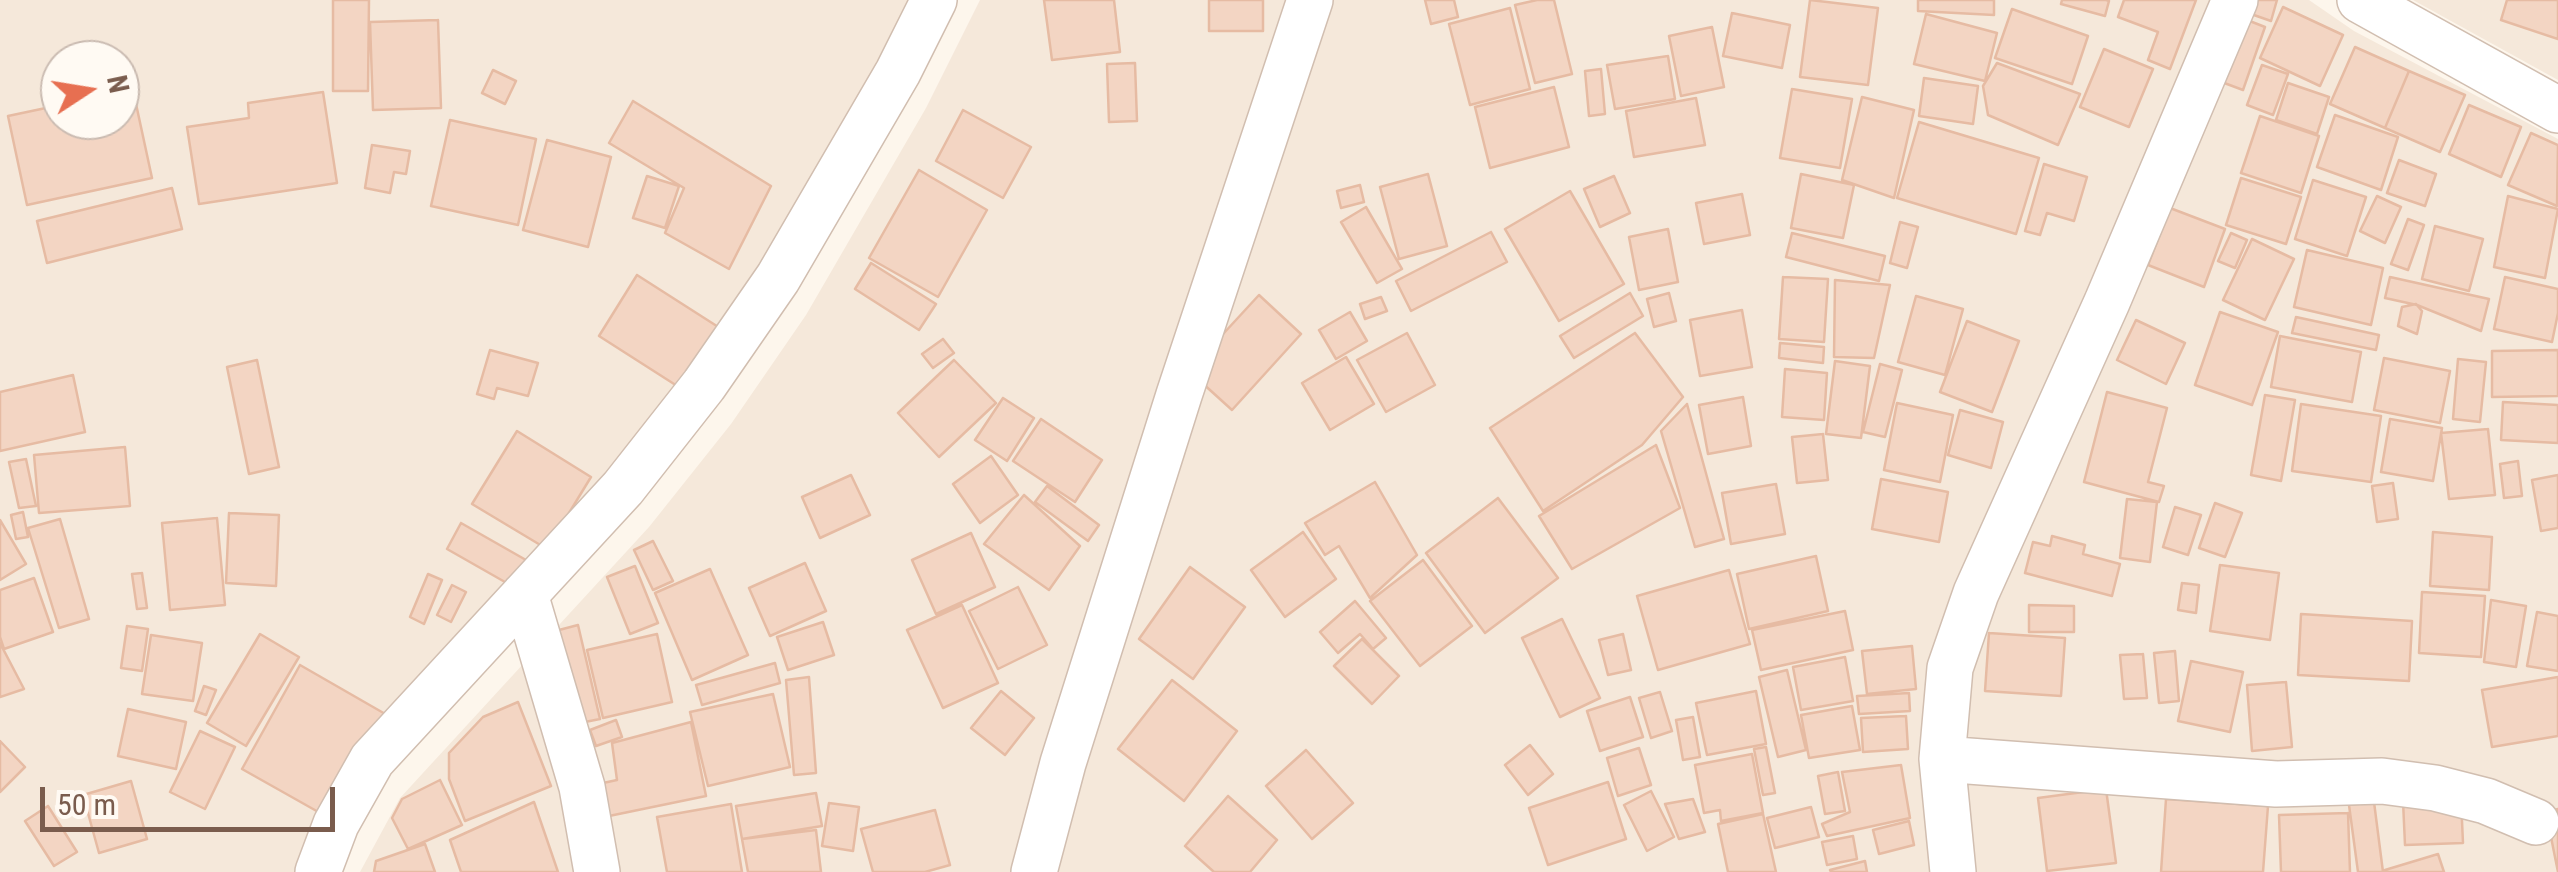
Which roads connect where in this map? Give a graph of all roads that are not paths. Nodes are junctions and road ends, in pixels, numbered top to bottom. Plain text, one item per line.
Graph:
1 (934, 0) edge
2 (1310, 0) edge
3 (2235, 0) edge
4 (2360, 0) edge
5 (2558, 110) edge
6 (524, 594) junction
7 (1942, 759) junction
8 (2536, 822) dead end
9 (318, 872) edge
10 (597, 872) edge
11 (1034, 872) edge
12 (1953, 872) edge

1 - 6 street
2 - 11 street
3 - 7 street
4 - 5 street
6 - 9 street
6 - 10 street
7 - 8 street
7 - 12 street

